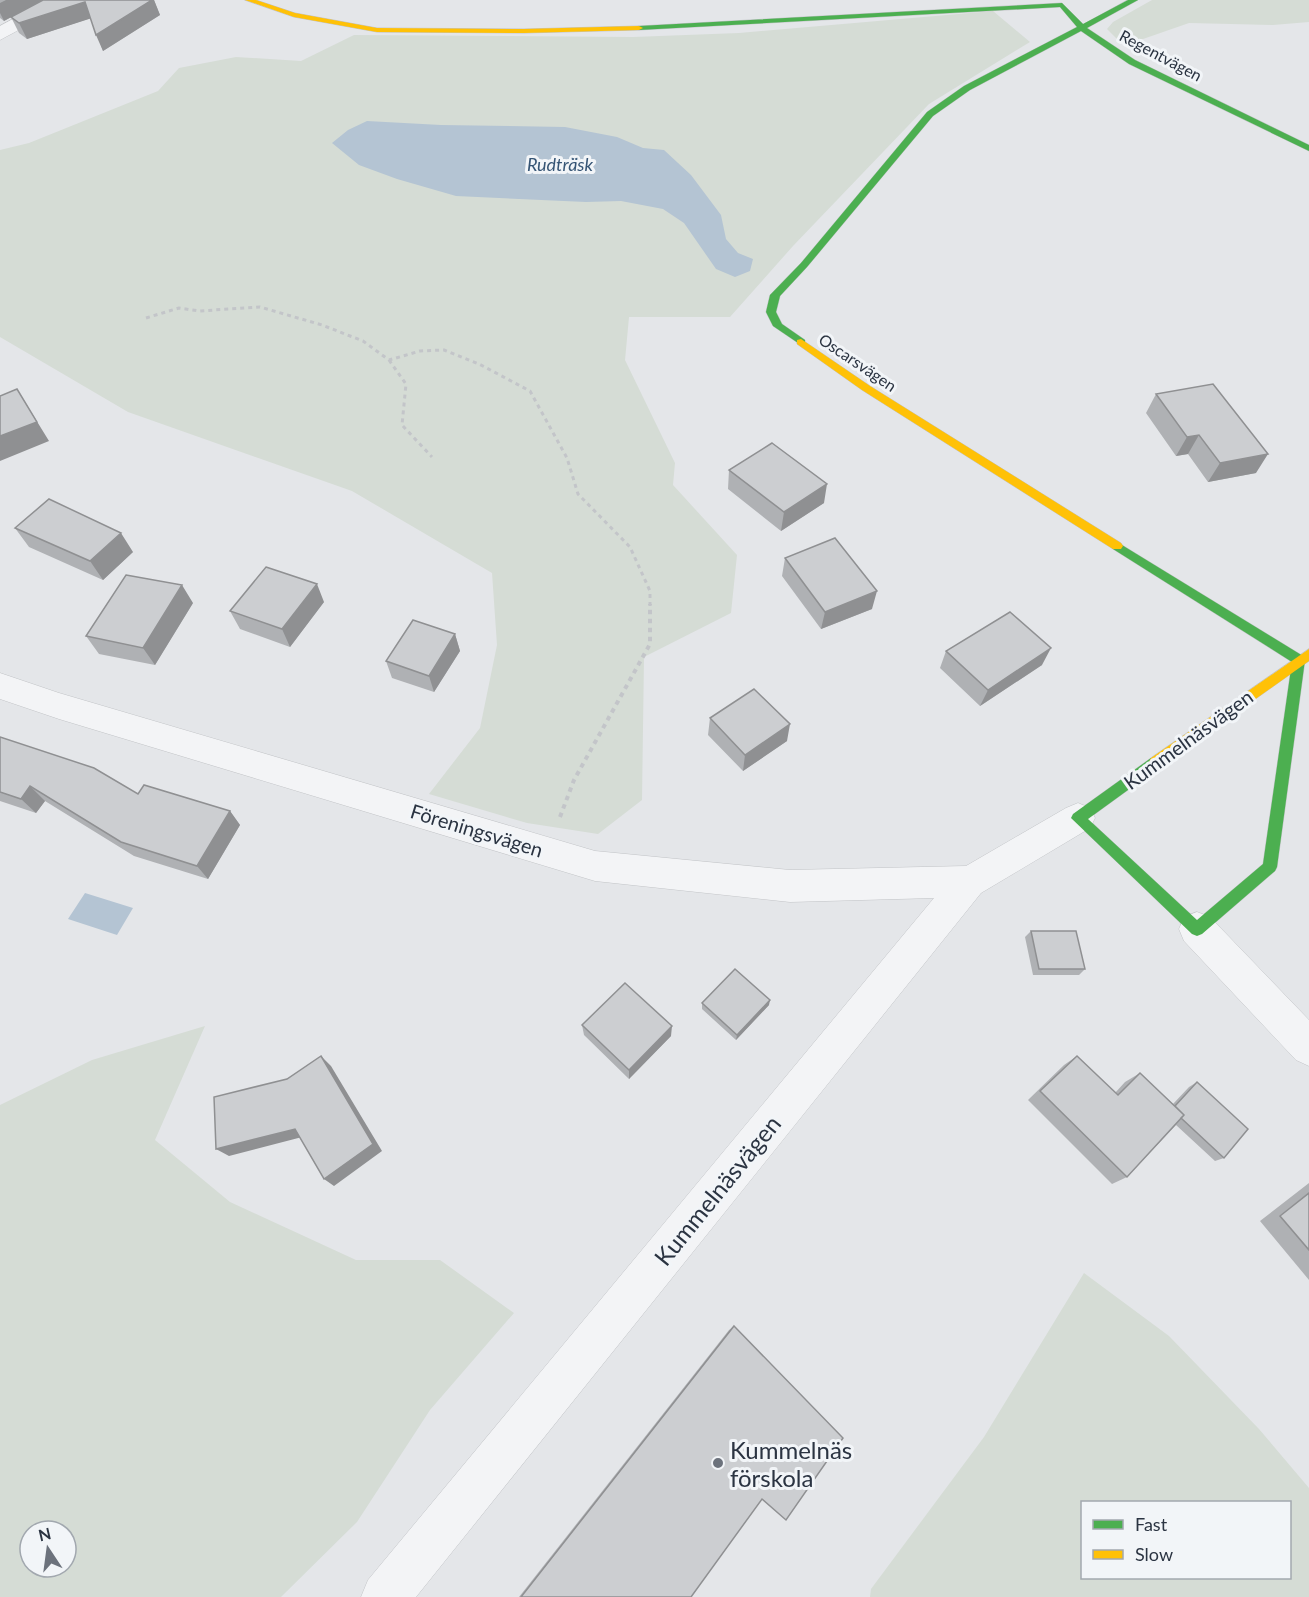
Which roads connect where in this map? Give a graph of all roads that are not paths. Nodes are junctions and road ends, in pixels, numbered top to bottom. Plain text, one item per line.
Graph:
1 (61, 0) edge
2 (249, 0) edge
3 (1134, 0) edge
4 (1062, 2) edge
5 (1081, 27) junction
6 (0, 34) edge
7 (1309, 148) edge
8 (1304, 657) edge
9 (0, 686) edge
10 (1078, 818) junction
11 (969, 882) junction
12 (1197, 929) junction
13 (1309, 1047) edge
14 (385, 1597) edge

1 - 6 street
2 - 4 street, Regentvägen
3 - 5 street, Oscarsvägen
4 - 5 street, Regentvägen
5 - 7 street, Regentvägen
5 - 8 street, Oscarsvägen
8 - 10 street, Kummelnäsvägen
8 - 12 street
9 - 11 street, Föreningsvägen
10 - 11 street, Kummelnäsvägen
10 - 12 street
11 - 14 street, Kummelnäsvägen
12 - 13 street

